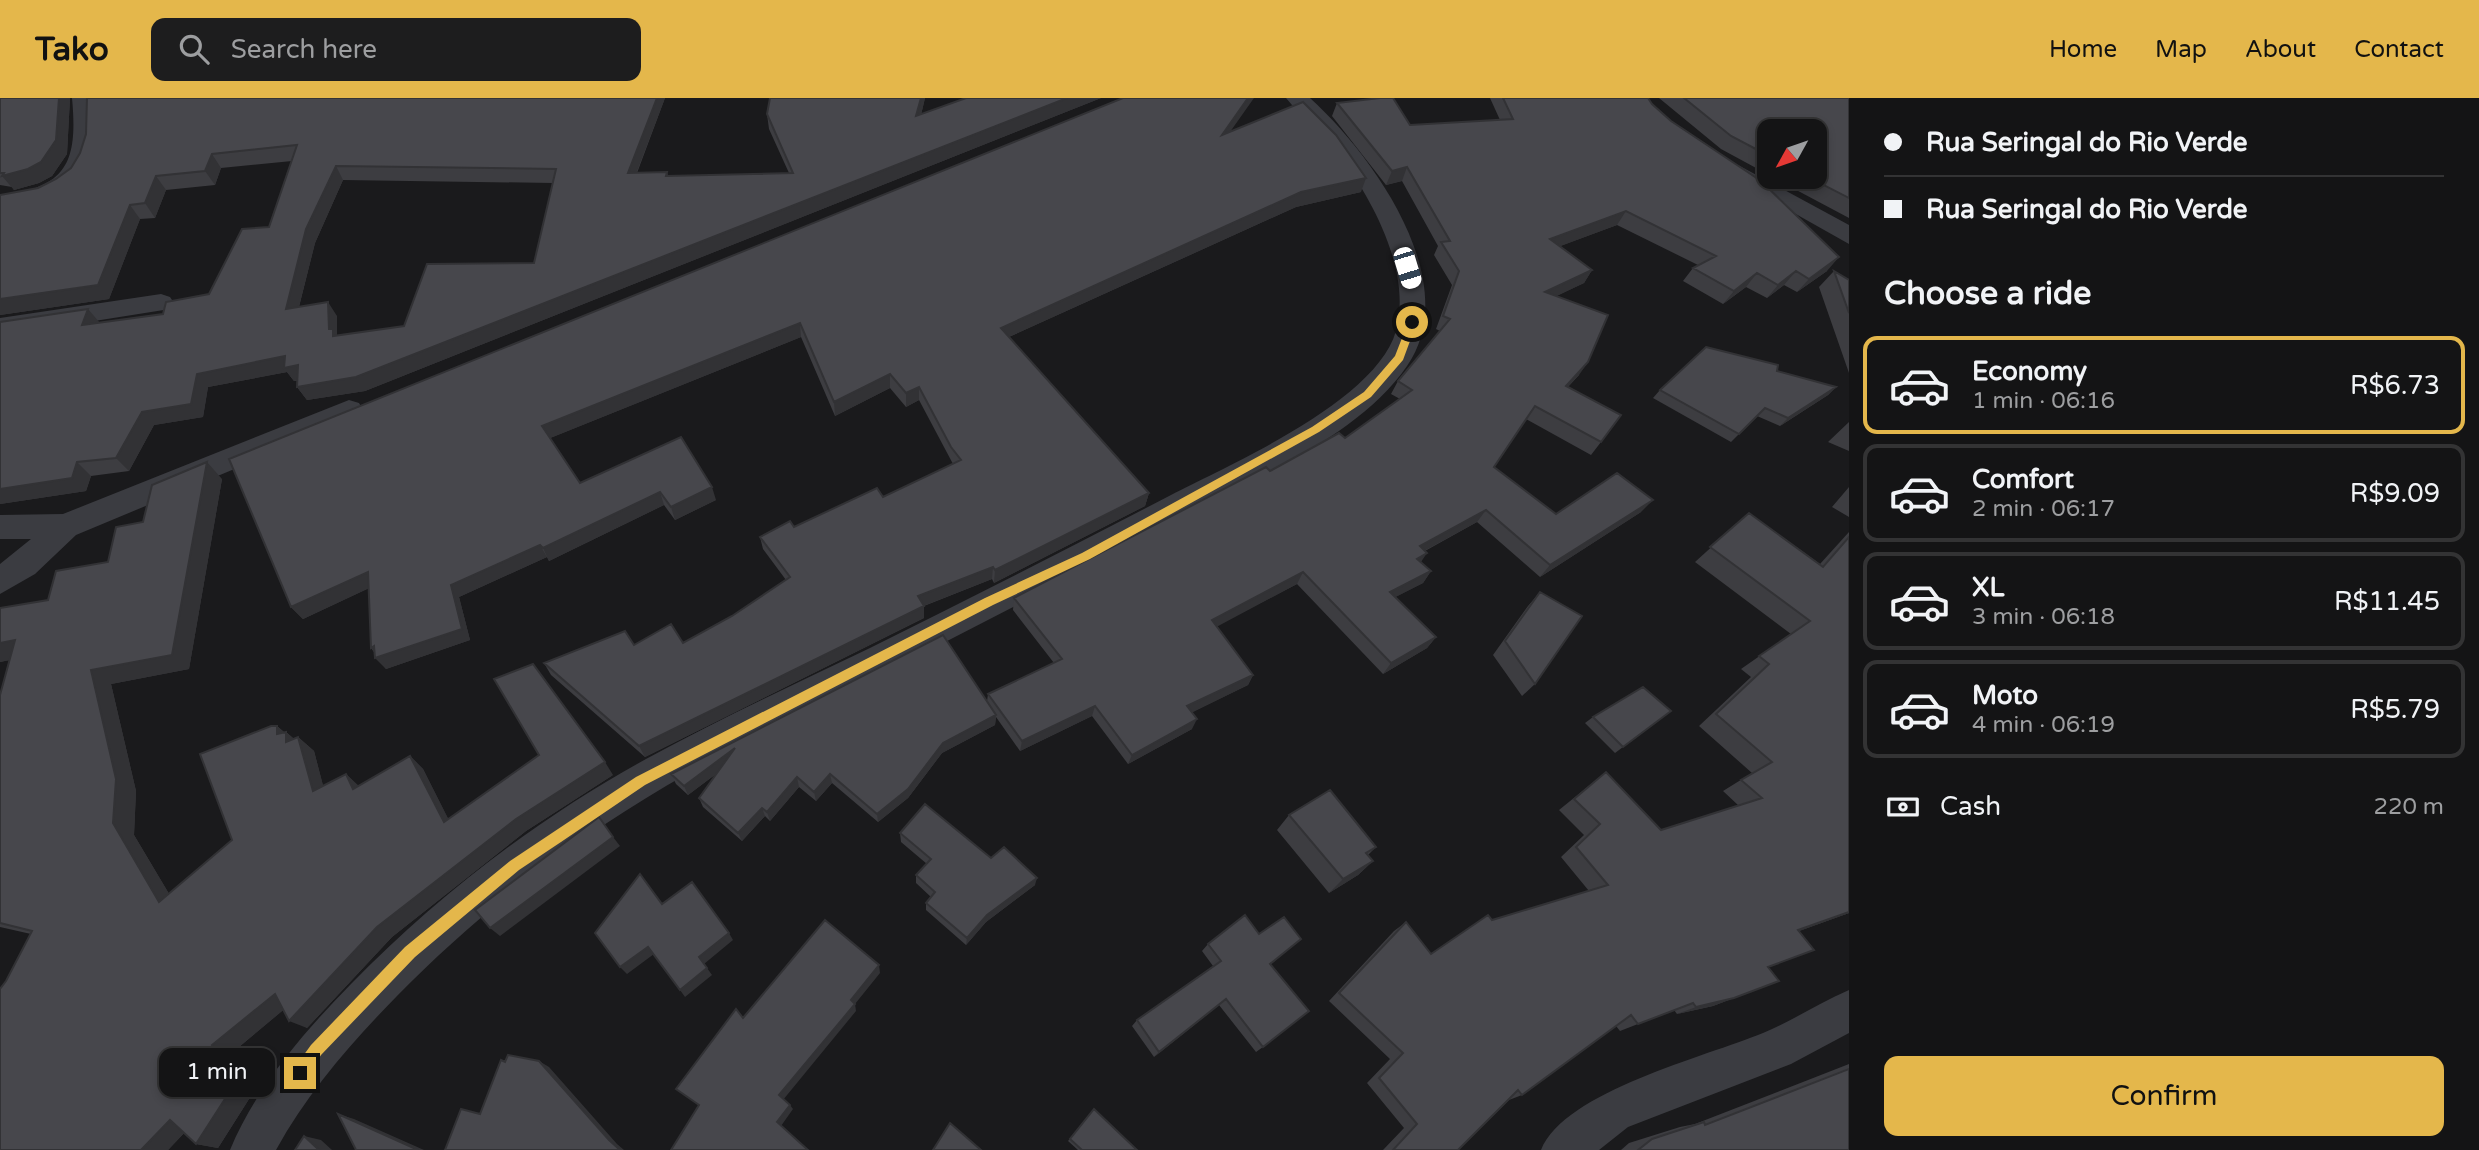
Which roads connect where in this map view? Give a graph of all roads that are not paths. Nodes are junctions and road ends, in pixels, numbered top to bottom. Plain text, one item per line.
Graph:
1 (83, 98) edge
2 (1297, 98) edge
3 (1722, 161) edge
4 (0, 202) edge
5 (1849, 236) edge
6 (160, 303) dead end
7 (0, 327) edge
8 (377, 399) edge
9 (65, 526) junction
10 (0, 527) edge
11 (0, 581) edge
12 (1849, 1011) edge
13 (252, 1150) edge
14 (1563, 1150) edge

1 - 4 street
2 - 13 street
3 - 5 street
6 - 7 street
8 - 9 street
9 - 10 street
9 - 11 street
12 - 14 street

